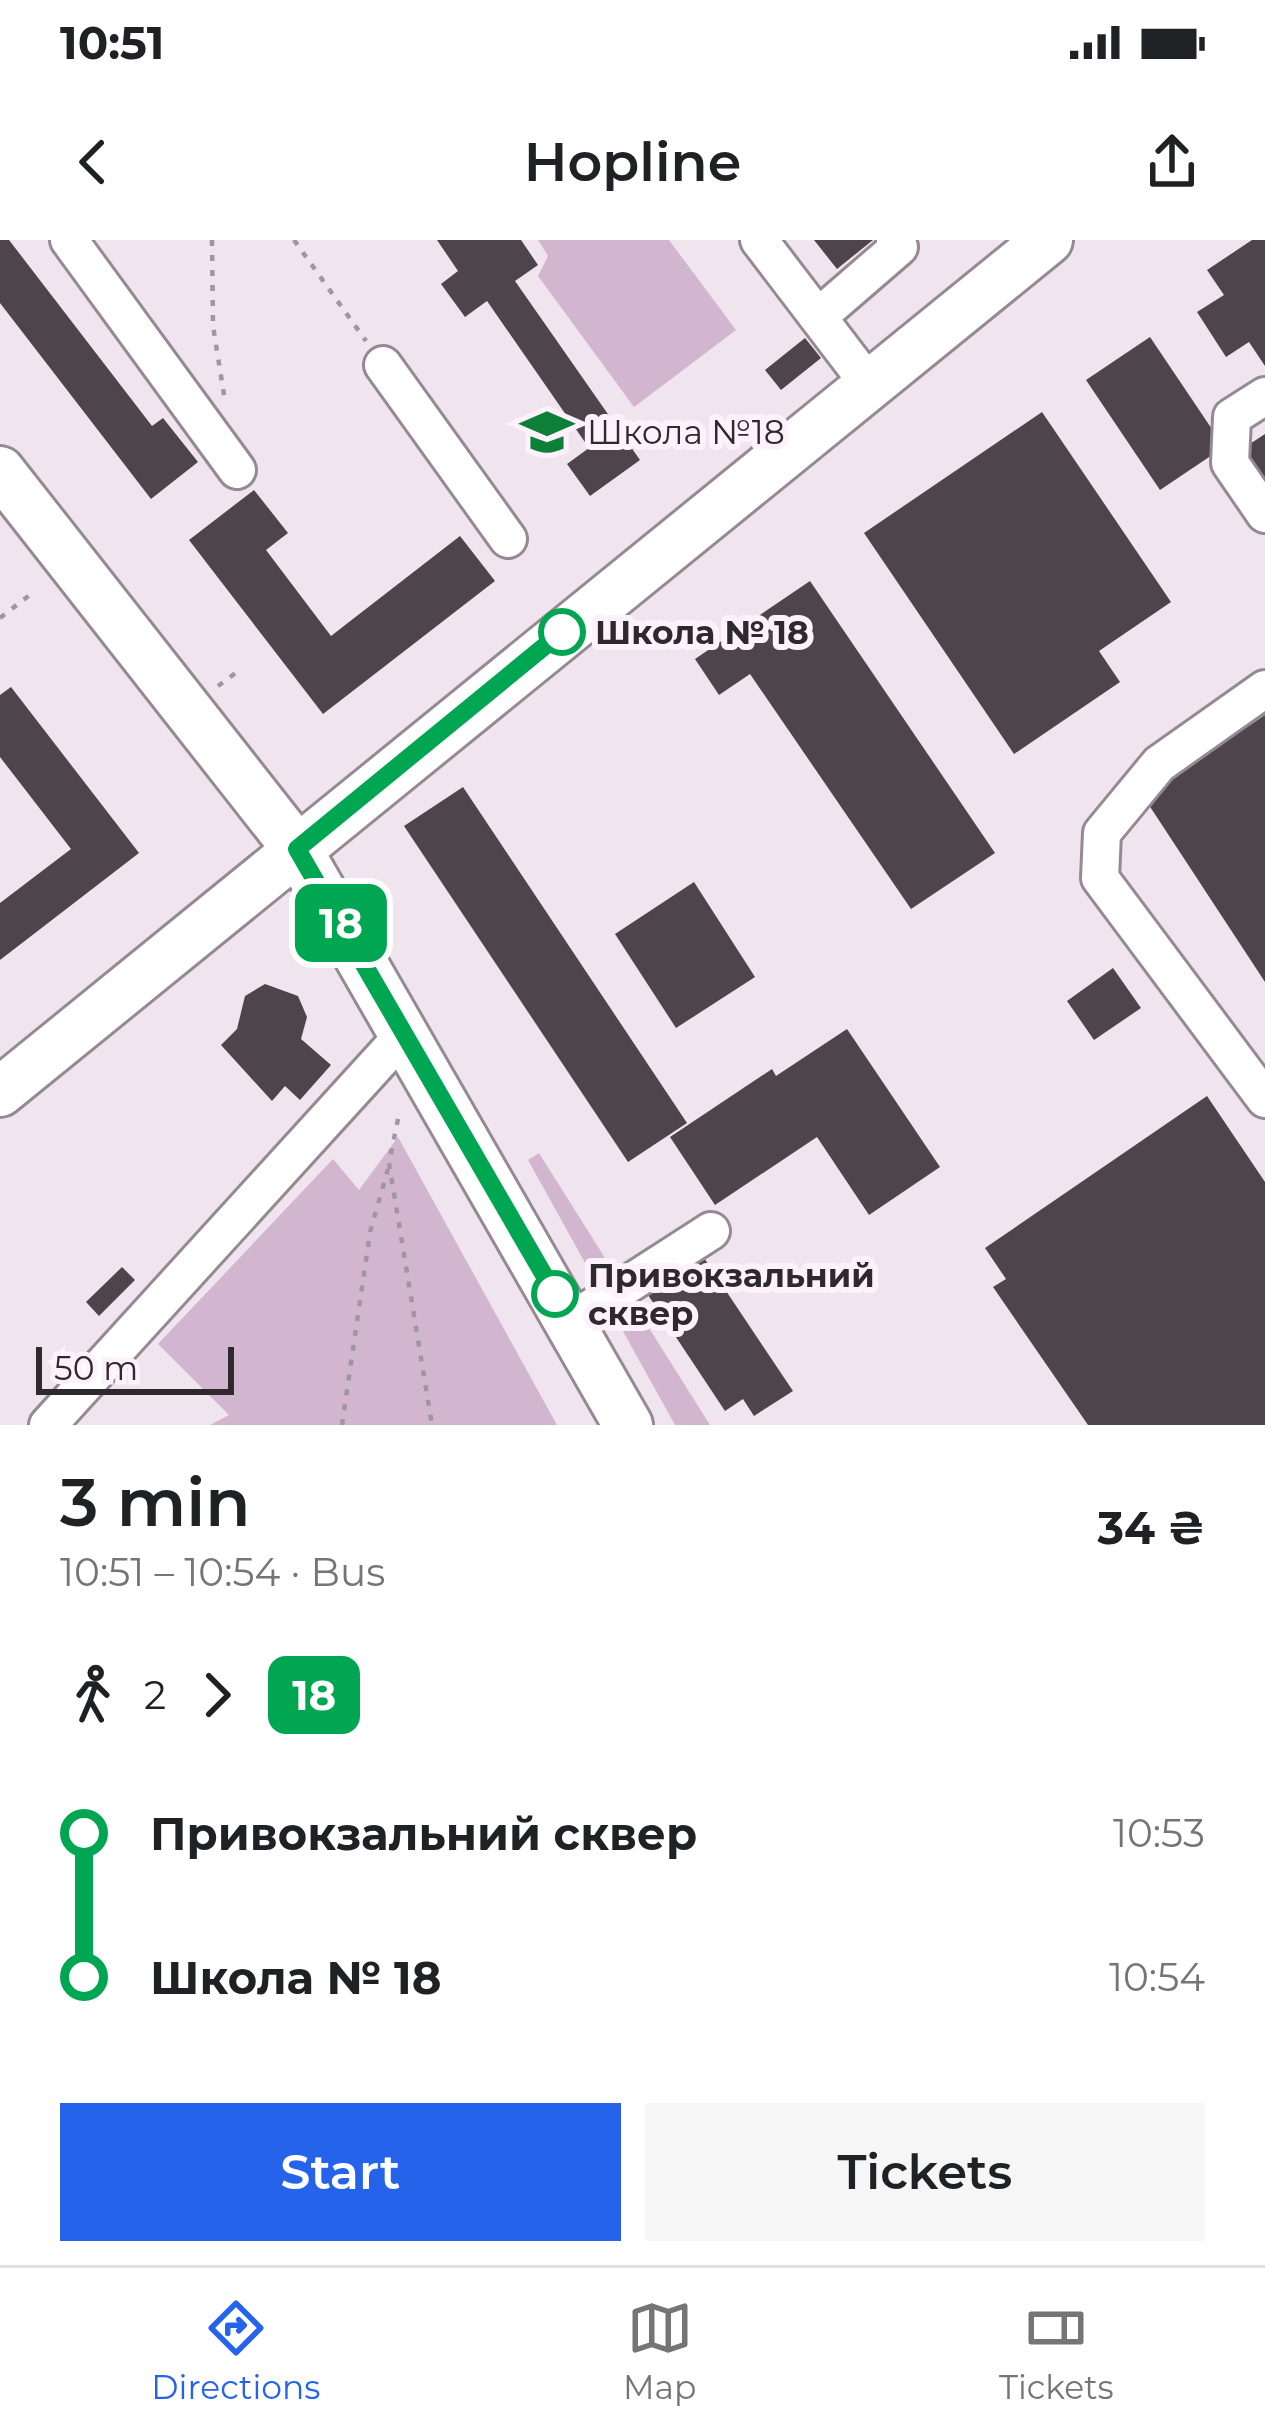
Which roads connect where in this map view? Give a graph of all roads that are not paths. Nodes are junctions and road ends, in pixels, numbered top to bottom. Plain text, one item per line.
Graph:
1 (69, 240) edge
2 (759, 240) edge
3 (895, 240) edge
4 (1048, 240) edge
5 (818, 317) junction
6 (383, 365) road end
7 (868, 383) junction
8 (1265, 396) edge
9 (237, 470) dead end
10 (0, 471) edge
11 (1265, 514) edge
12 (508, 539) dead end
13 (1265, 689) edge
14 (297, 849) junction
15 (406, 1031) junction
16 (0, 1092) edge
17 (1265, 1099) edge
18 (711, 1231) dead end
19 (571, 1321) junction
20 (48, 1425) edge
21 (628, 1425) edge

1 - 9 lane
2 - 5 lane
3 - 5 lane
4 - 7 main road
5 - 7 lane
6 - 12 lane
7 - 14 main road
8 - 11 lane
10 - 14 main road
13 - 17 lane
14 - 15 main road
14 - 16 main road
15 - 19 main road
15 - 20 lane
18 - 19 lane
19 - 21 main road

